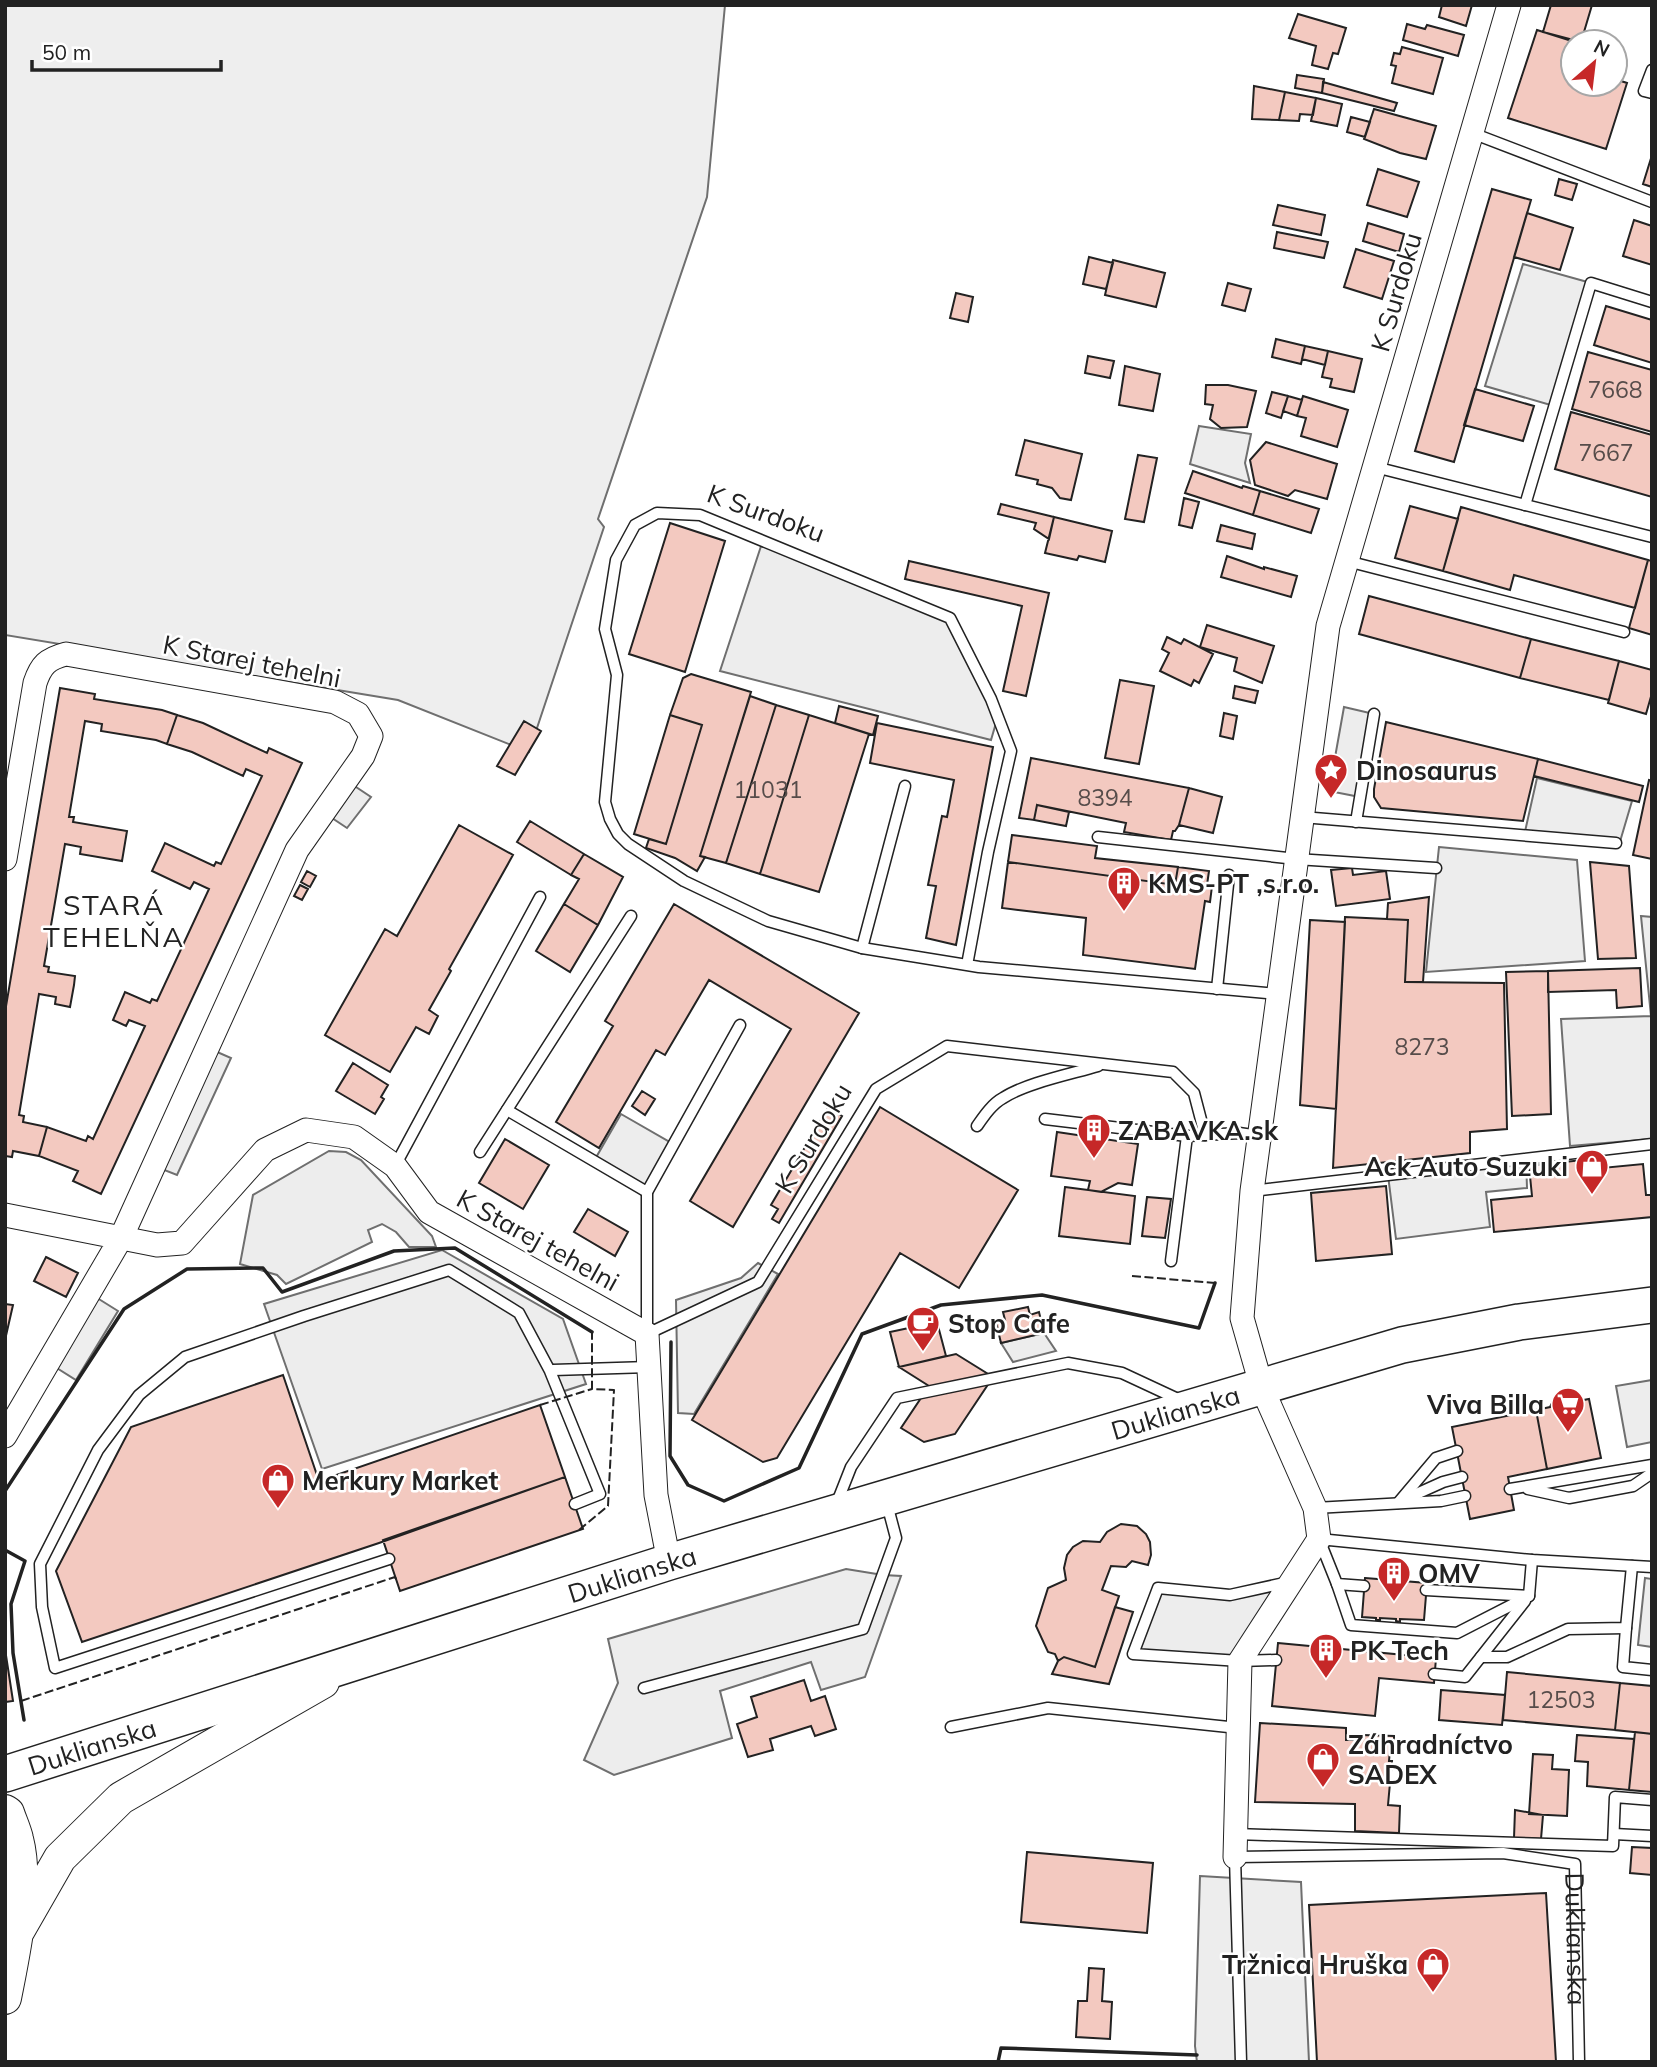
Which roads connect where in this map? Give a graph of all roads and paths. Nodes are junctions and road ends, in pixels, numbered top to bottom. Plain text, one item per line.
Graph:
1 (1509, 5) edge
2 (1652, 70) edge
3 (1652, 93) edge
4 (1472, 133) junction
5 (1652, 202) edge
6 (1652, 302) edge
7 (1375, 467) junction
8 (1525, 505) junction
9 (1652, 526) edge
10 (1647, 536) edge
11 (1347, 561) junction
12 (1624, 632) dead end
13 (1374, 714) dead end
14 (905, 786) dead end
15 (1302, 817) junction
16 (1356, 822) junction
17 (1098, 837) dead end
18 (1616, 844) dead end
19 (5, 859) edge
20 (1296, 859) junction
21 (1436, 867) dead end
22 (1230, 875) dead end
23 (540, 897) dead end
24 (631, 916) dead end
25 (862, 948) junction
26 (967, 965) junction
27 (1217, 989) junction
28 (1278, 994) junction
29 (740, 1025) dead end
30 (1104, 1064) junction
31 (507, 1110) junction
32 (1045, 1119) dead end
33 (977, 1126) dead end
34 (1205, 1135) junction
35 (1187, 1136) junction
36 (1259, 1136) junction
37 (1652, 1144) edge
38 (480, 1152) dead end
39 (395, 1166) junction
40 (1252, 1191) junction
41 (647, 1192) junction
42 (5, 1214) edge
43 (121, 1238) junction
44 (1171, 1262) dead end
45 (1652, 1305) edge
46 (647, 1334) junction
47 (649, 1367) junction
48 (553, 1370) dead end
49 (1262, 1388) junction
50 (1196, 1408) junction
51 (5, 1436) edge
52 (1457, 1451) dead end
53 (1652, 1465) edge
54 (1652, 1473) edge
55 (1462, 1477) dead end
56 (1465, 1496) dead end
57 (886, 1498) junction
58 (1398, 1503) junction
59 (575, 1504) dead end
60 (1315, 1508) junction
61 (833, 1512) junction
62 (1319, 1539) junction
63 (389, 1559) dead end
64 (1532, 1560) junction
65 (669, 1562) junction
66 (1632, 1566) junction
67 (1652, 1567) edge
68 (1289, 1583) junction
69 (1337, 1584) junction
70 (1364, 1586) dead end
71 (1426, 1590) dead end
72 (1529, 1596) junction
73 (1626, 1628) junction
74 (1481, 1657) junction
75 (1276, 1660) dead end
76 (1240, 1661) junction
77 (356, 1663) junction
78 (1652, 1670) edge
79 (1434, 1674) dead end
80 (644, 1688) dead end
81 (951, 1727) dead end
82 (1238, 1728) junction
83 (5, 1774) edge
84 (1652, 1800) edge
85 (5, 1811) edge
86 (1614, 1834) junction
87 (1652, 1836) edge
88 (1235, 1845) junction
89 (17, 1933) junction
90 (5, 1998) edge
91 (1241, 2062) edge
92 (1579, 2062) edge

1 - 4 street, K Surdoku
2 - 3 lane
4 - 5 lane
4 - 7 street, K Surdoku
6 - 8 lane
7 - 8 lane
7 - 11 street, K Surdoku
8 - 10 lane
9 - 10 lane
11 - 12 lane
11 - 15 street, K Surdoku
13 - 16 lane
14 - 25 lane
15 - 16 lane
15 - 20 street, K Surdoku
16 - 18 lane
17 - 20 lane
19 - 43 street, K Starej tehelni
20 - 21 lane
20 - 28 street, K Surdoku
22 - 27 lane
23 - 39 lane
24 - 31 lane
25 - 26 lane, K Surdoku
25 - 26 lane, K Surdoku
26 - 27 lane, K Surdoku
27 - 28 lane, K Surdoku
28 - 36 street, K Surdoku
29 - 41 lane
30 - 33 lane, K Surdoku
30 - 34 lane, K Surdoku
30 - 46 lane, K Surdoku
31 - 38 lane
31 - 41 lane
32 - 35 lane
34 - 35 lane
34 - 36 lane
35 - 44 lane
36 - 40 street, K Surdoku
37 - 40 lane
39 - 43 street, K Starej tehelni
39 - 46 street, K Starej tehelni
40 - 49 street, K Surdoku
41 - 46 lane
42 - 43 street, K Starej tehelni
43 - 51 street, K Starej tehelni
45 - 49 main road, Duklianska
46 - 47 street
47 - 48 lane
47 - 65 street
49 - 50 main road, Duklianska
49 - 60 street, Duklianska
50 - 57 main road, Duklianska
50 - 61 lane
52 - 58 lane
53 - 54 lane
55 - 58 lane
56 - 58 lane
57 - 61 main road, Duklianska
57 - 80 lane
58 - 60 lane
59 - 63 lane
60 - 62 street, Duklianska
61 - 65 main road, Duklianska
62 - 64 lane
62 - 68 street
62 - 69 lane
64 - 66 lane
64 - 72 lane
65 - 77 main road, Duklianska
66 - 67 lane
66 - 73 lane
68 - 76 street
68 - 76 lane
69 - 70 lane
69 - 72 lane
71 - 72 lane
72 - 74 lane
73 - 74 lane
73 - 78 lane
74 - 79 lane
75 - 76 lane
76 - 82 street
77 - 83 main road, Duklianska
77 - 89 street
81 - 82 lane
82 - 88 street
84 - 86 lane
85 - 89 street
86 - 87 lane, Duklianska
86 - 88 lane, Duklianska
88 - 91 lane
88 - 92 lane, Duklianska
89 - 90 street

